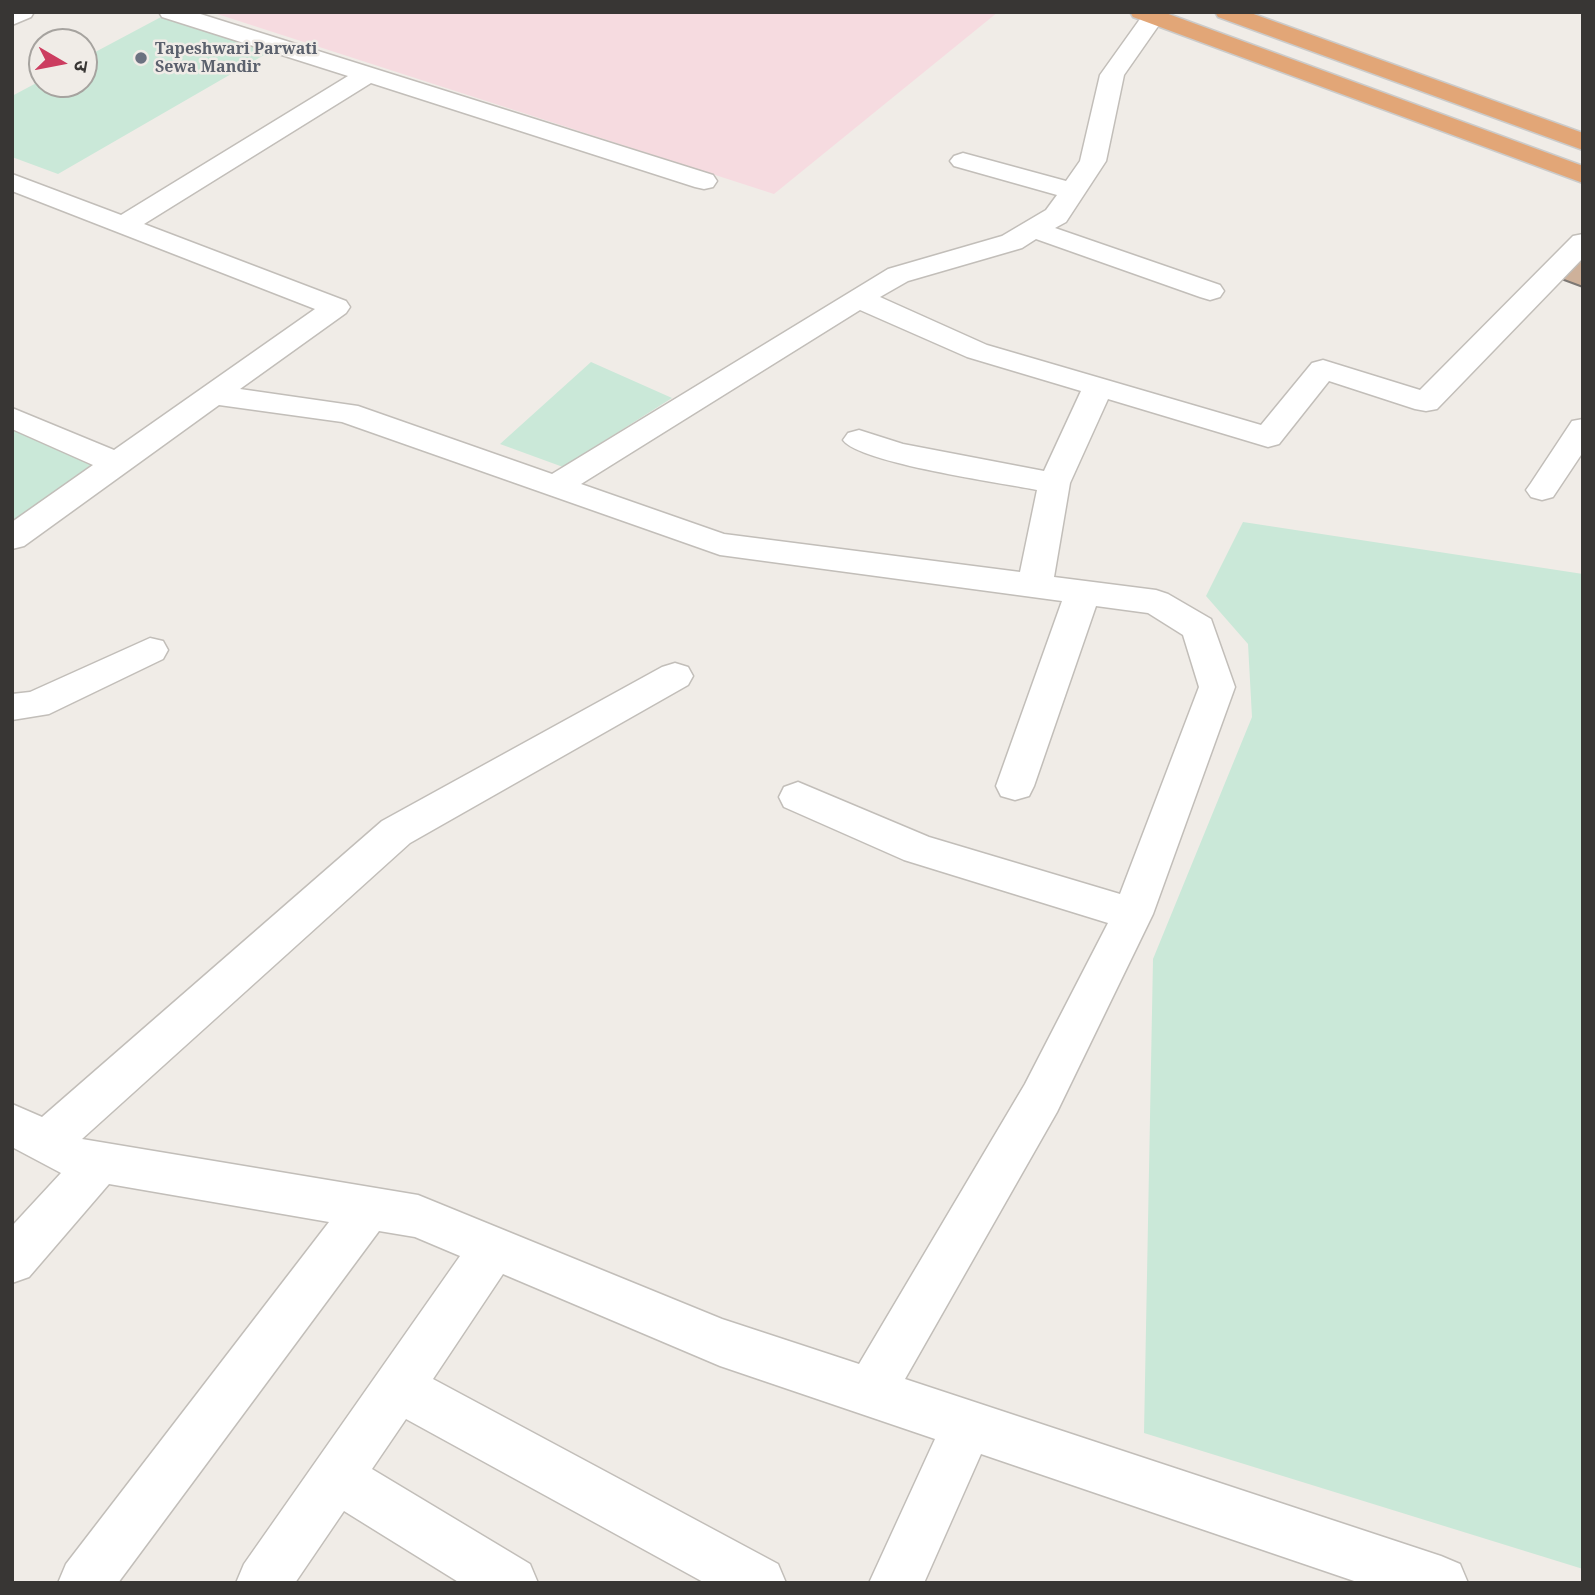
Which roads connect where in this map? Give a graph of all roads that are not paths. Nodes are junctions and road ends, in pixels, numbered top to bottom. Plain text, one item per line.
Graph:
1 (23, 12) edge
2 (170, 12) edge
3 (1182, 12) edge
4 (1226, 12) edge
5 (1150, 14) edge
6 (12, 18) edge
7 (369, 74) junction
8 (1583, 142) edge
9 (963, 161) dead end
10 (1583, 162) edge
11 (1583, 176) edge
12 (704, 181) dead end
13 (12, 182) edge
14 (1072, 191) junction
15 (122, 225) junction
16 (1033, 229) junction
17 (1583, 242) edge
18 (1210, 291) dead end
19 (858, 298) junction
20 (1098, 387) junction
21 (213, 395) junction
22 (12, 417) edge
23 (1583, 428) edge
24 (859, 440) dead end
25 (117, 463) junction
26 (1054, 483) junction
27 (555, 486) junction
28 (1542, 490) dead end
29 (12, 538) edge
30 (1035, 586) junction
31 (1083, 592) junction
32 (150, 650) dead end
33 (675, 676) dead end
34 (12, 708) edge
35 (1015, 786) dead end
36 (798, 797) dead end
37 (1133, 914) junction
38 (29, 1133) edge
39 (100, 1162) junction
40 (368, 1208) junction
41 (494, 1248) junction
42 (12, 1261) edge
43 (398, 1387) junction
44 (870, 1392) junction
45 (968, 1424) junction
46 (336, 1478) junction
47 (752, 1581) edge
48 (85, 1583) edge
49 (263, 1583) edge
50 (510, 1583) edge
51 (896, 1583) edge
52 (1441, 1583) edge

1 - 6 street
2 - 7 street
3 - 10 main road
4 - 8 main road
5 - 11 main road
5 - 14 street
7 - 12 street
7 - 15 street
9 - 14 street
13 - 15 street
14 - 16 street
15 - 21 street
16 - 18 street
16 - 19 street
17 - 20 street
19 - 20 street
19 - 27 street
20 - 26 street
21 - 25 street
21 - 27 street
22 - 25 street
23 - 28 street
24 - 26 street
25 - 29 street
26 - 30 street
27 - 30 street
30 - 31 street
31 - 35 street
31 - 37 street
32 - 34 street
33 - 38 street
36 - 37 street
37 - 44 street
38 - 39 street
39 - 40 street
39 - 42 street
40 - 41 street
40 - 48 street
41 - 43 street
41 - 44 street
43 - 46 street
43 - 47 street
44 - 45 street
45 - 51 street
45 - 52 street
46 - 49 street
46 - 50 street

